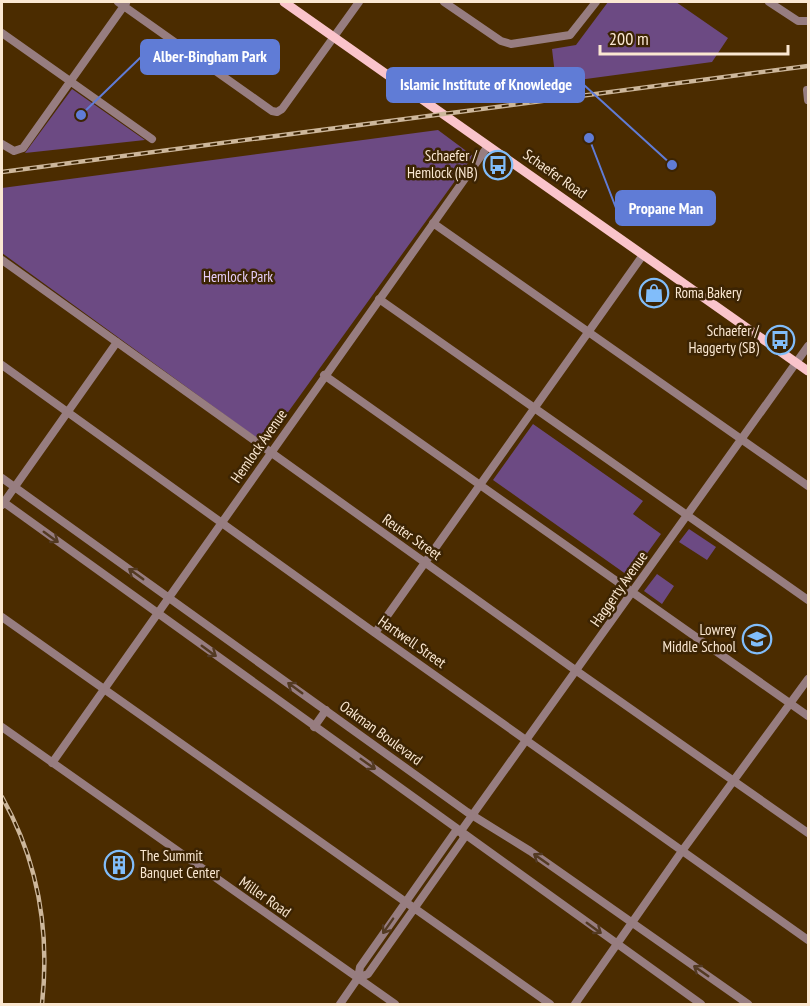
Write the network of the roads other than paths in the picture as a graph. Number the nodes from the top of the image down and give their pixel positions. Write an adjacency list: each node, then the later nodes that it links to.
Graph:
1 (284, 2): 9 (main road, Schaefer Road)
2 (359, 2): 9 (street)
3 (444, 2): 4 (street)
4 (596, 2)
5 (769, 2): 7 (street)
6 (123, 3): 9 (street); 10 (street)
7 (806, 22)
8 (2, 33): 10 (street)
9 (334, 36): 15 (main road, Schaefer Road)
10 (71, 81): 13 (street); 14 (street)
11 (807, 90): 12 (street)
12 (808, 100)
13 (152, 139)
14 (2, 144)
15 (488, 147): 16 (street, Hemlock Avenue); 17 (main road, Schaefer Road)
16 (433, 223): 19 (street, Hemlock Avenue); 20 (street)
17 (643, 255): 20 (street); 23 (main road, Schaefer Road)
18 (2, 260): 21 (street, Reuter Street)
19 (379, 299): 26 (street, Hemlock Avenue); 27 (street)
20 (588, 332): 27 (street); 29 (street)
21 (117, 342): 28 (street); 30 (street, Reuter Street)
22 (808, 346): 23 (street, Haggerty Avenue)
23 (797, 363): 25 (main road, Schaefer Road); 29 (street, Haggerty Avenue)
24 (2, 364): 28 (street, Hartwell Street)
25 (808, 371)
26 (324, 375): 30 (street, Hemlock Avenue); 32 (street)
27 (534, 409): 32 (street); 36 (street)
28 (68, 412): 34 (street); 37 (street, Hartwell Street)
29 (742, 439): 33 (street); 36 (street, Haggerty Avenue)
30 (271, 453): 37 (street, Hemlock Avenue); 38 (street, Reuter Street)
31 (2, 478): 34 (street, Oakman Boulevard)
32 (480, 485): 38 (street); 39 (street)
33 (808, 486)
34 (15, 487): 35 (street); 40 (street, Oakman Boulevard, one-way to 34)
35 (2, 503): 42 (street, one-way to 42)
36 (687, 516): 39 (street, Haggerty Avenue); 41 (street)
37 (221, 523): 40 (street, Hemlock Avenue); 44 (street, Hartwell Street)
38 (424, 562): 44 (street); 45 (street, Reuter Street)
39 (632, 593): 45 (street, Haggerty Avenue); 48 (street)
40 (168, 598): 42 (street, Hemlock Avenue); 49 (street, Oakman Boulevard, one-way to 40)
41 (808, 600)
42 (157, 613): 47 (street, Hemlock Avenue); 51 (street, one-way to 51)
43 (2, 617): 47 (street)
44 (375, 633): 53 (street, Hartwell Street)
45 (577, 671): 53 (street, Haggerty Avenue); 55 (street, Reuter Street)
46 (808, 679): 48 (street)
47 (104, 689): 54 (street, Hemlock Avenue); 62 (street)
48 (791, 704): 50 (street); 55 (street)
49 (326, 710): 51 (street); 56 (street, Oakman Boulevard)
50 (808, 716)
51 (314, 727): 57 (street, one-way to 57)
52 (2, 728): 54 (street, Miller Road)
53 (527, 741): 56 (street, Haggerty Avenue); 59 (street, Hartwell Street)
54 (52, 763): 69 (street, Miller Road)
55 (734, 780): 58 (street, Reuter Street); 59 (street)
56 (473, 815): 57 (street, Haggerty Avenue); 64 (street, Oakman Boulevard, one-way to 56)
57 (461, 831): 60 (street, Haggerty Avenue); 61 (street, Haggerty Avenue); 67 (street, one-way to 67)
58 (808, 832)
59 (682, 851): 64 (street); 65 (street, Hartwell Street)
60 (430, 868): 61 (street); 62 (street, Haggerty Avenue)
61 (439, 874): 63 (street, Haggerty Avenue)
62 (405, 902): 63 (street); 66 (street, Haggerty Avenue, one-way to 66)
63 (414, 909): 68 (street, Haggerty Avenue); 72 (street)
64 (632, 923): 67 (street); 75 (street, Oakman Boulevard, one-way to 64)
65 (808, 940)
66 (377, 942): 68 (street); 69 (street, Haggerty Avenue)
67 (616, 945): 73 (street); 74 (street)
68 (386, 949): 69 (street, Haggerty Avenue)
69 (358, 978): 70 (street, Haggerty Avenue); 71 (street, Miller Road)
70 (339, 1005)
71 (395, 1005)
72 (550, 1005)
73 (575, 1005)
74 (701, 1005)
75 (748, 1005)

